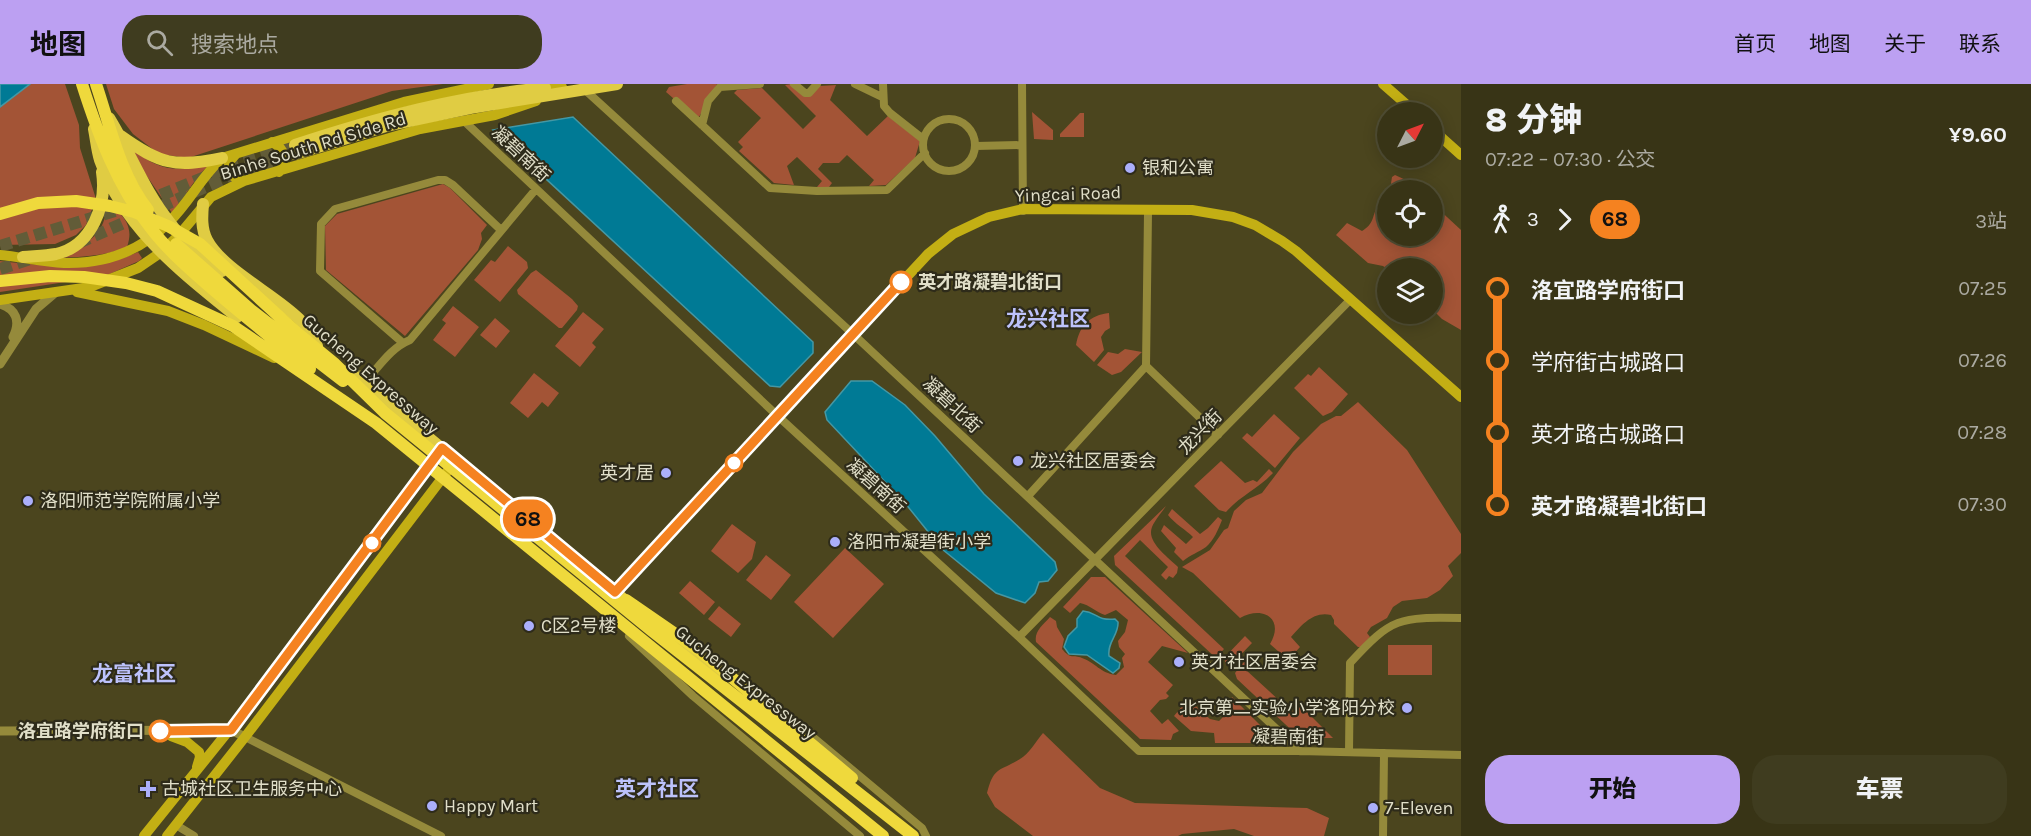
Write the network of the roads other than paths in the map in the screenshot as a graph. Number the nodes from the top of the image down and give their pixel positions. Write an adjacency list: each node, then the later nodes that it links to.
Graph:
1 (82, 84): 19 (highway)
2 (96, 84): 18 (highway)
3 (489, 84): 25 (main road, Binhe South Rd Side Rd)
4 (533, 84): 14 (main road)
5 (617, 84): 13 (main road)
6 (760, 84): 21 (street)
7 (794, 84): 8 (street)
8 (817, 84)
9 (855, 84): 15 (street)
10 (883, 84): 15 (street)
11 (1022, 84): 26 (street)
12 (1383, 84): 17 (main road)
13 (582, 86): 14 (main road); 54 (street, 凝碧北街)
14 (560, 90): 20 (main road, Binhe South Rd Side Rd); 28 (main road)
15 (882, 97): 23 (street)
16 (676, 101): 21 (street)
17 (1403, 102)
18 (106, 111): 22 (main road); 34 (highway)
19 (92, 115): 33 (main road); 34 (highway)
20 (463, 120): 35 (main road, Binhe South Rd Side Rd); 37 (street, 凝碧南街)
21 (702, 125): 29 (street)
22 (120, 135): 32 (main road); 42 (main road)
23 (924, 139): 27 (street); 29 (street)
24 (1443, 139): 31 (main road)
25 (272, 142): 30 (main road, Binhe South Rd Side Rd); 35 (main road)
26 (1022, 145): 27 (street); 39 (street)
27 (976, 146): 29 (street)
28 (295, 150)
29 (925, 153)
30 (236, 154): 32 (main road, Binhe South Rd Side Rd); 36 (main road)
31 (1461, 155)
32 (222, 158): 42 (main road, Binhe South Rd Side Rd)
33 (100, 159): 45 (main road); 48 (main road)
34 (118, 166): 64 (highway)
35 (279, 172): 36 (main road, Binhe South Rd Side Rd)
36 (244, 181): 38 (main road, Binhe South Rd Side Rd)
37 (536, 189): 43 (street); 65 (street, 凝碧南街)
38 (203, 204): 44 (main road, Binhe South Rd Side Rd); 57 (main road)
39 (1023, 212): 40 (main road, Yingcai Road); 52 (main road, Yingcai Road); 54 (main road, Yingcai Road)
40 (1148, 213): 52 (main road, Yingcai Road); 59 (street)
41 (0, 214): 64 (highway, Gucheng Expressway)
42 (169, 222): 44 (main road); 45 (main road, Binhe South Rd Side Rd)
43 (501, 230): 56 (street); 56 (street)
44 (180, 234): 46 (main road, Binhe South Rd Side Rd); 57 (main road)
45 (148, 240): 46 (main road); 48 (main road, Binhe South Rd Side Rd)
46 (160, 253): 50 (main road, Binhe South Rd Side Rd); 60 (main road)
47 (0, 255): 48 (main road, Binhe South Rd Side Rd)
48 (23, 257)
49 (0, 281): 64 (highway, Gucheng Expressway)
50 (68, 291): 51 (main road, Binhe South Rd Side Rd); 60 (main road)
51 (56, 292): 53 (main road, Binhe South Rd Side Rd); 55 (street)
52 (1350, 300): 62 (main road, Yingcai Road); 63 (main road, Yingcai Road); 66 (street, 龙兴街)
53 (0, 302): 55 (street)
54 (855, 336): 65 (main road, Yingcai Road); 71 (street, 凝碧北街)
55 (12, 342): 58 (street)
56 (403, 343): 61 (street)
57 (317, 346): 61 (main road)
58 (0, 362)
59 (1146, 366): 66 (street); 71 (street)
60 (303, 372): 69 (main road)
61 (352, 374): 67 (main road)
62 (1461, 397)
63 (1461, 402)
64 (380, 418): 94 (highway, Gucheng Expressway); 95 (highway, Gucheng Expressway)
65 (780, 418): 73 (main road, Yingcai Road); 76 (street, 凝碧南街)
66 (1218, 435): 72 (street, 龙兴街)
67 (442, 448): 68 (main road); 69 (main road)
68 (456, 460): 70 (main road); 73 (main road)
69 (427, 471): 70 (main road); 78 (main road)
70 (440, 481): 74 (main road); 81 (main road)
71 (1028, 496): 72 (street, 凝碧北街)
72 (1097, 560): 76 (street, 龙兴街); 82 (street, 凝碧北街)
73 (617, 594): 74 (main road, Yingcai Road); 95 (main road); 95 (highway); 96 (street)
74 (609, 617): 92 (street); 93 (main road); 93 (highway)
75 (1461, 618): 83 (street)
76 (1019, 637): 82 (street, 凝碧南街)
77 (0, 731): 78 (street)
78 (228, 733): 80 (street); 81 (street); 86 (main road)
79 (0, 736): 80 (street)
80 (171, 736): 86 (main road)
81 (245, 737): 87 (main road); 91 (street)
82 (1300, 751): 83 (street, 凝碧南街)
83 (1349, 752): 84 (street, 凝碧南街)
84 (1384, 753): 85 (street, 凝碧南街); 97 (street)
85 (1461, 755)
86 (192, 775): 88 (main road)
87 (176, 825): 89 (main road); 90 (street)
88 (144, 836)
89 (168, 836)
90 (194, 836)
91 (441, 836)
92 (860, 836)
93 (876, 836)
94 (883, 836)
95 (915, 836)
96 (926, 836)
97 (1383, 836)

